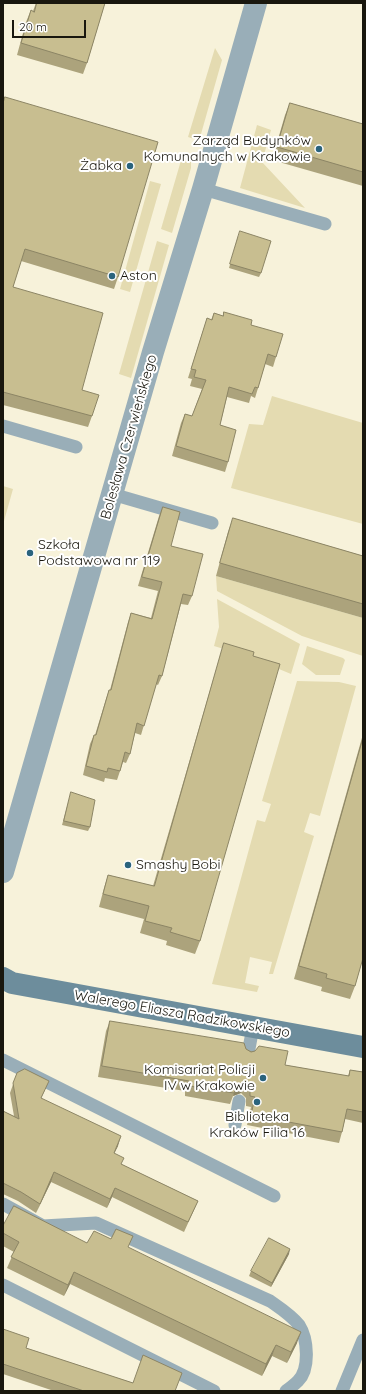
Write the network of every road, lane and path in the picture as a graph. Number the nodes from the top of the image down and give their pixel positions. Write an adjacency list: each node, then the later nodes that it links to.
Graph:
1 (256, 3): 2 (street, Bolesława Czerwieńskiego)
2 (203, 189): 3 (lane); 6 (street, Bolesława Czerwieńskiego)
3 (325, 224)
4 (3, 426): 5 (lane)
5 (76, 447)
6 (112, 494): 7 (lane); 8 (street, Bolesława Czerwieńskiego)
7 (212, 523)
8 (3, 872)
9 (3, 978): 10 (street, Walerego Eliasza Radzikowskiego)
10 (253, 1027): 11 (street, Walerego Eliasza Radzikowskiego); 12 (lane)
11 (363, 1047)
12 (248, 1054)
13 (3, 1060): 16 (lane)
14 (239, 1101): 15 (lane)
15 (235, 1125)
16 (274, 1196)
17 (3, 1204): 21 (lane)
18 (3, 1285): 20 (lane)
19 (363, 1340): 22 (lane)
20 (214, 1391)
21 (286, 1391)
22 (342, 1391)

